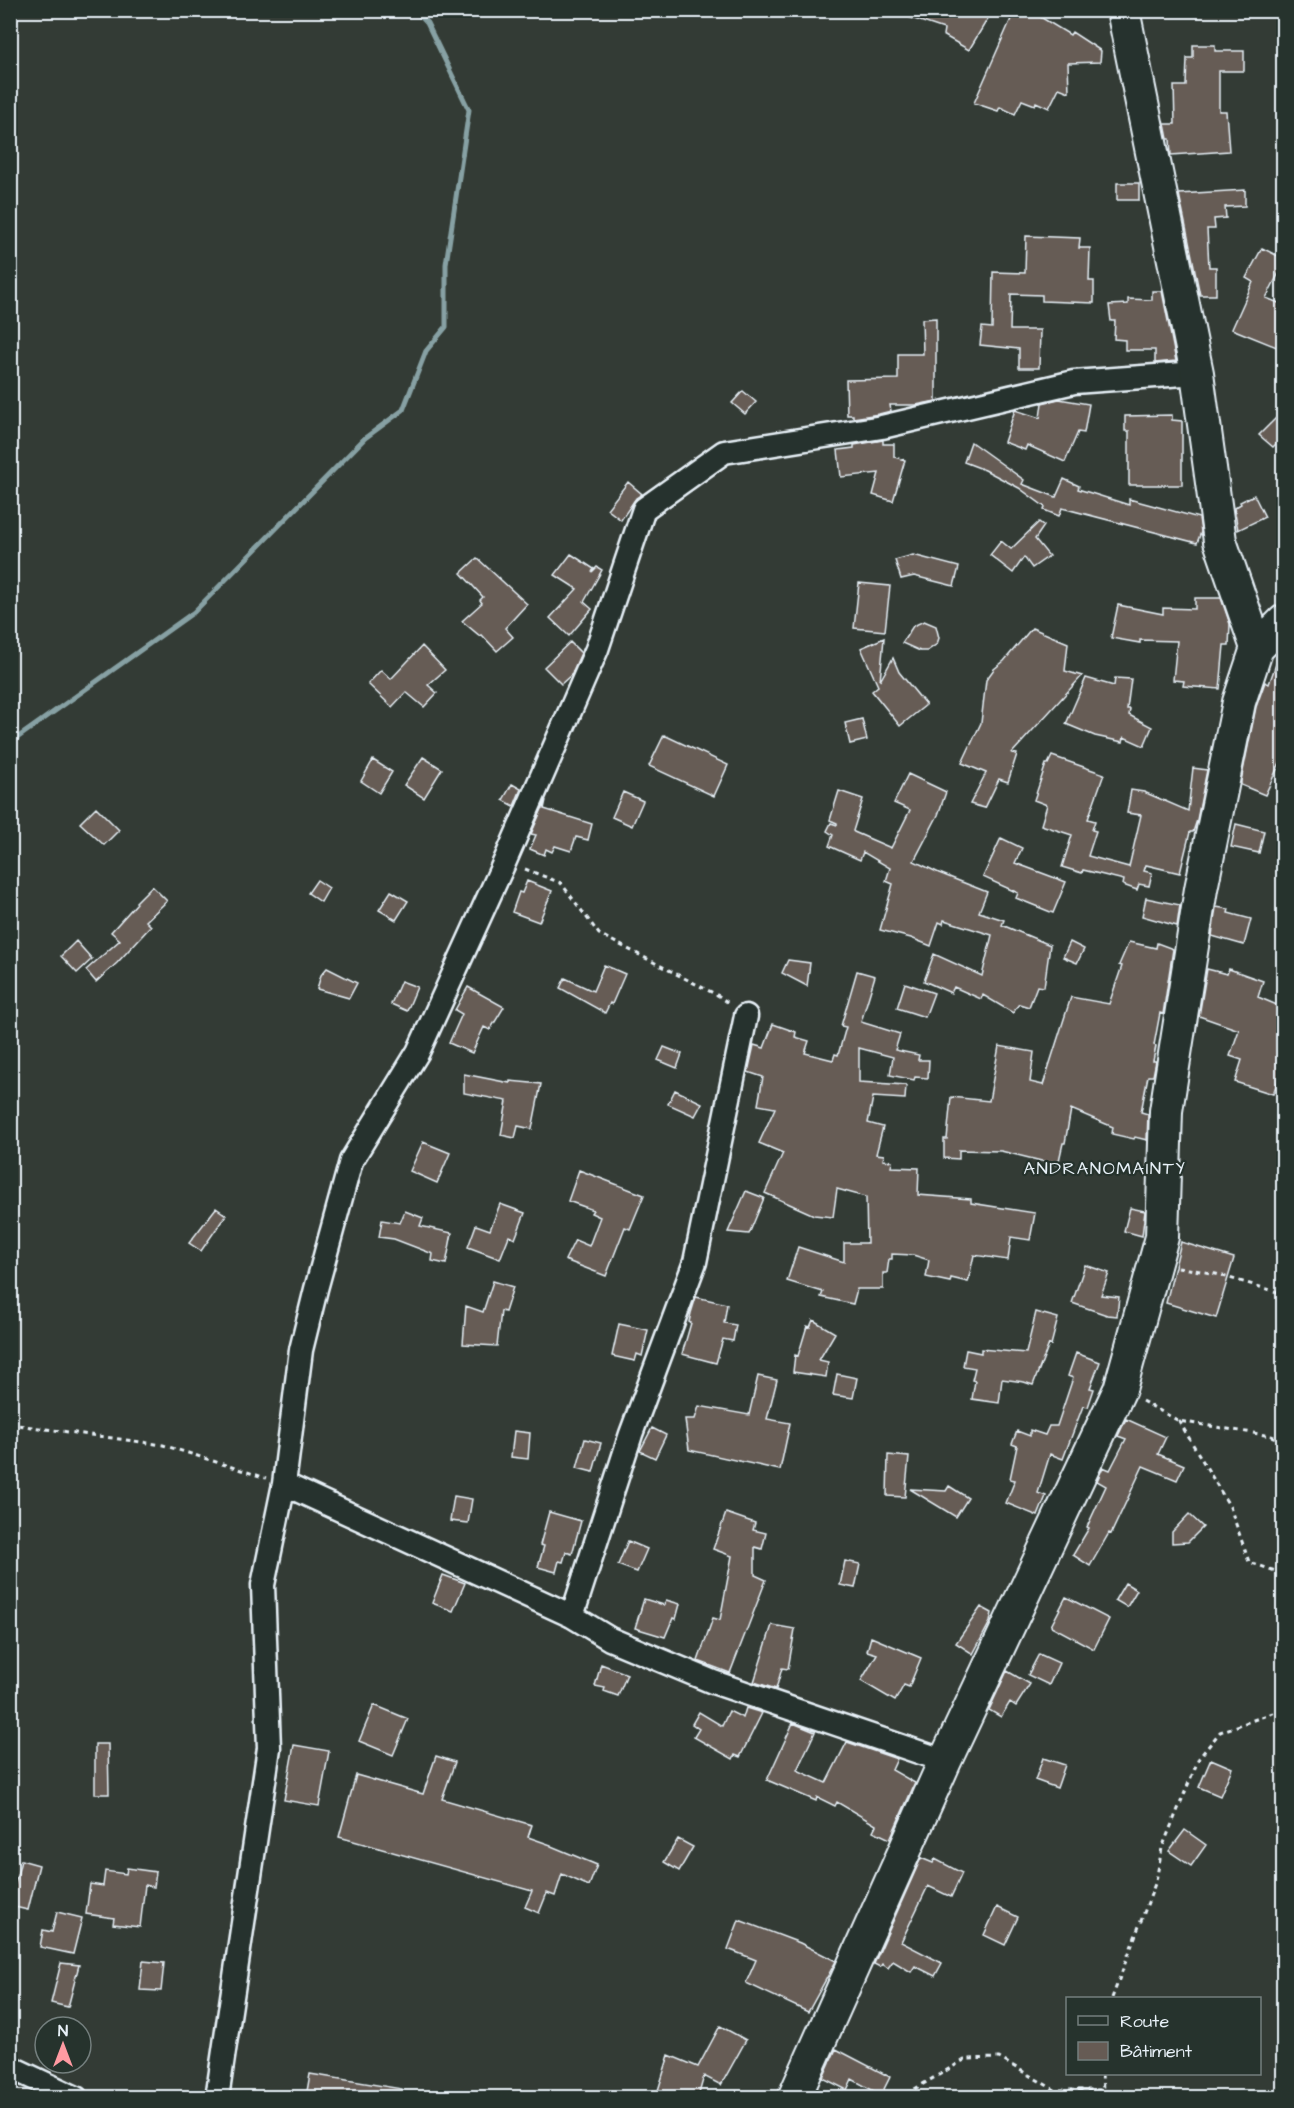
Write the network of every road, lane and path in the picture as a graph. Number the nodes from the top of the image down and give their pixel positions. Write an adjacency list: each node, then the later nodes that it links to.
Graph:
1 (1123, 10): 2 (main road)
2 (1197, 373): 4 (main road); 5 (street)
3 (1284, 621): 4 (main road)
4 (1257, 648): 7 (main road)
5 (505, 861): 6 (path); 13 (street)
6 (746, 1016): 15 (street)
7 (1156, 1262): 8 (path); 9 (main road)
8 (1284, 1294)
9 (1120, 1389): 10 (path); 17 (main road)
10 (1179, 1421): 12 (path); 14 (path)
11 (10, 1424): 13 (path)
12 (1284, 1441)
13 (284, 1484): 15 (street); 23 (street)
14 (1284, 1574)
15 (572, 1616): 17 (street)
16 (1284, 1708): 18 (path)
17 (945, 1761): 24 (main road)
18 (1112, 1997)
19 (10, 2067): 22 (street)
20 (1102, 2075): 21 (path)
21 (1102, 2090): 25 (path); 26 (path)
22 (76, 2097)
23 (217, 2097)
24 (794, 2097)
25 (899, 2097)
26 (1107, 2097)

